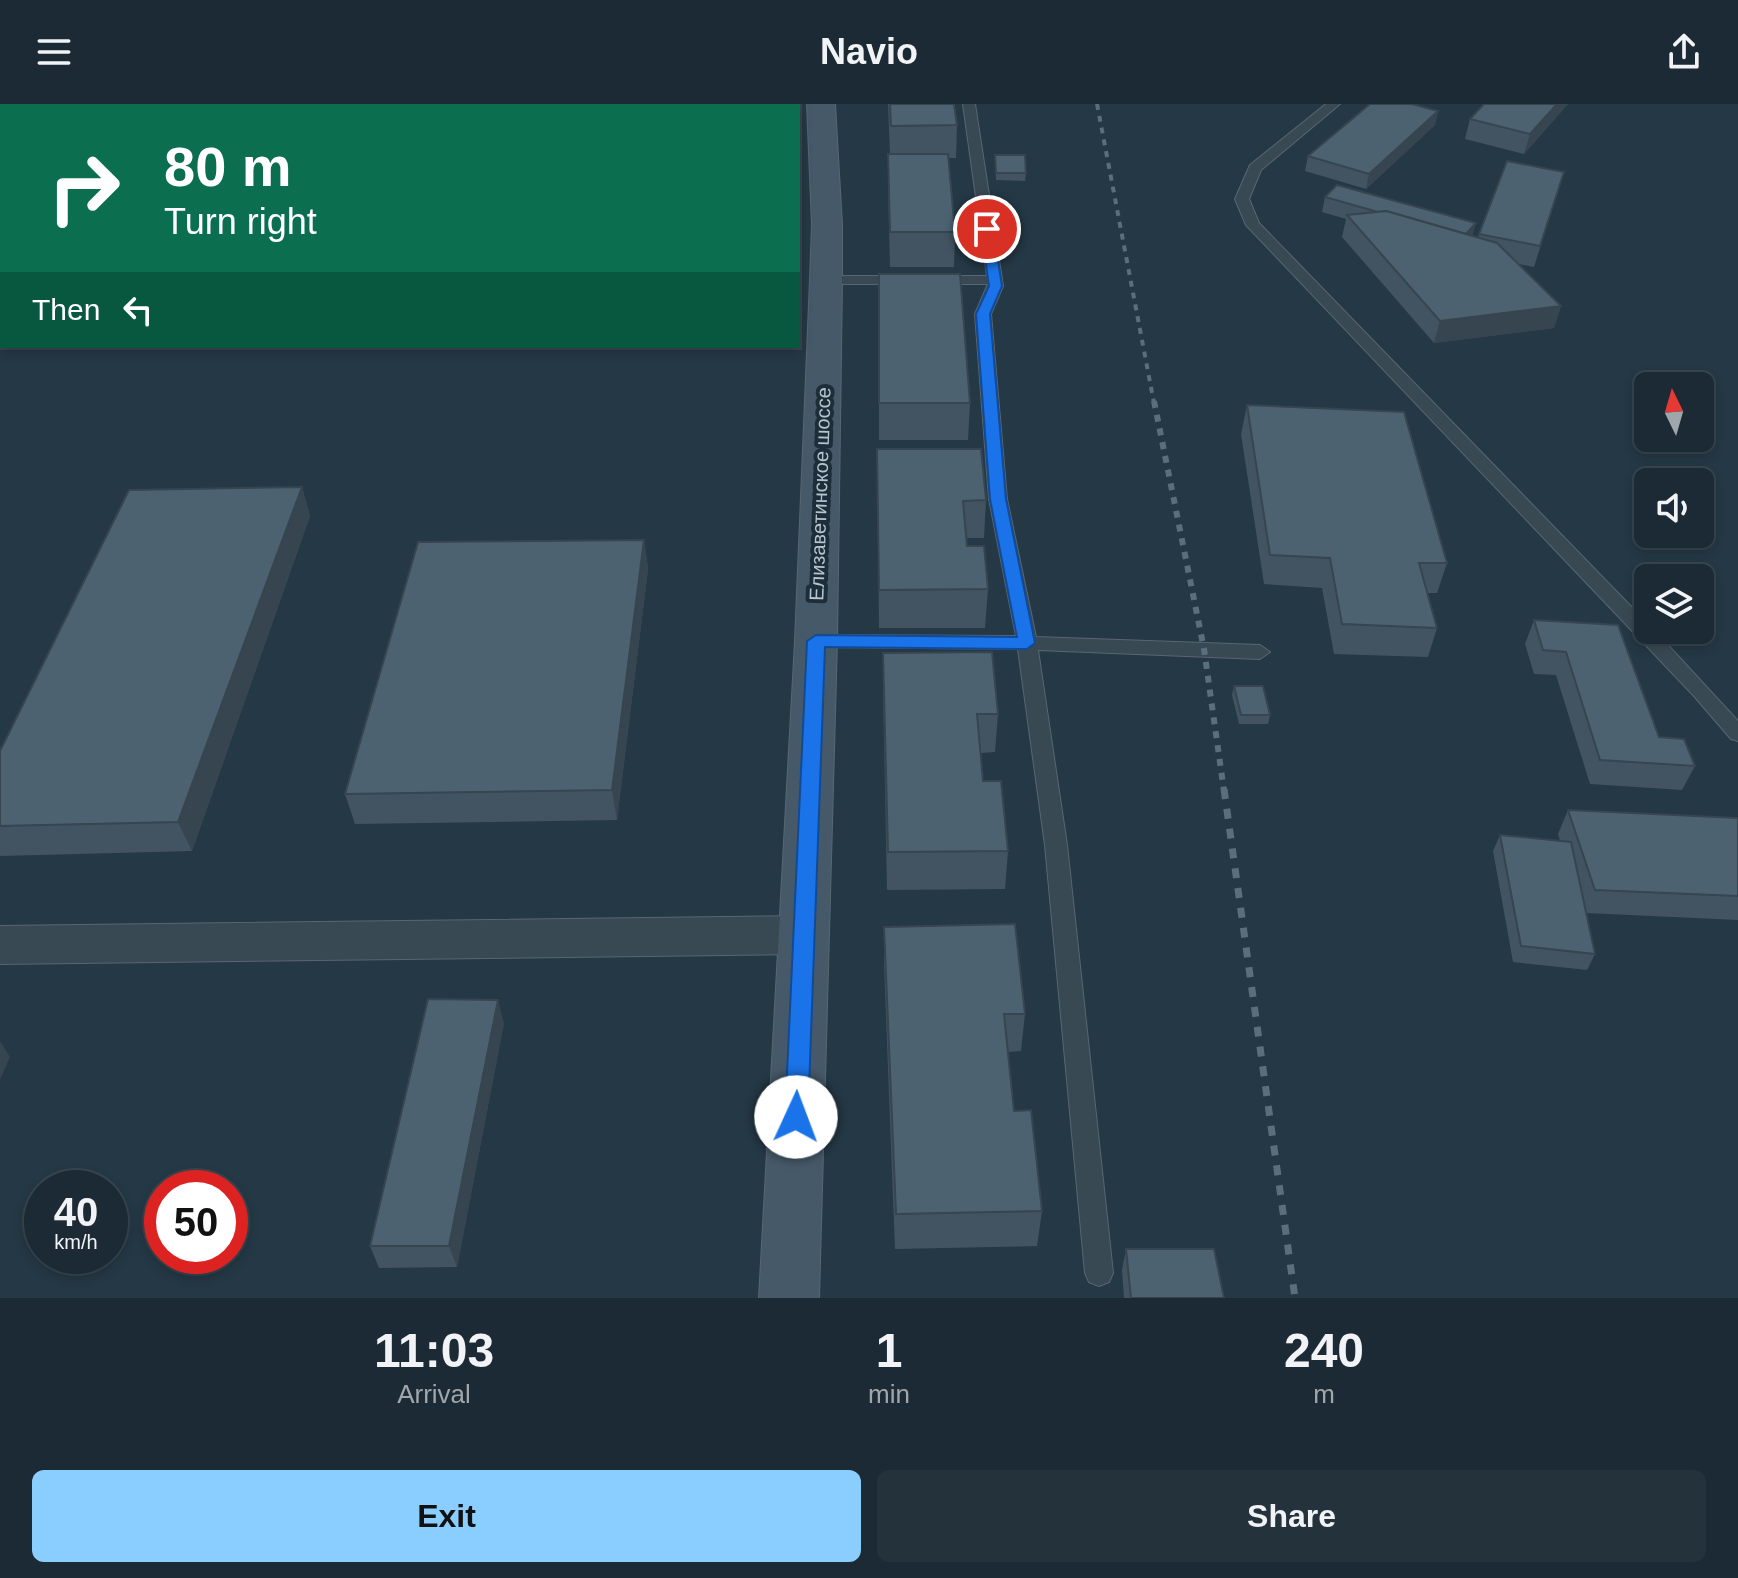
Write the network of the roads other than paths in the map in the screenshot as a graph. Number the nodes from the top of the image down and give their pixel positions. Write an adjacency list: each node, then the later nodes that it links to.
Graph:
1 (969, 104): 5 (lane)
2 (1334, 104): 9 (lane)
3 (814, 116): 4 (main road, Елизаветинское шоссе)
4 (826, 280): 5 (lane); 6 (main road, Елизаветинское шоссе)
5 (995, 280): 7 (lane)
6 (816, 641): 7 (lane); 10 (main road, Елизаветинское шоссе)
7 (1027, 643): 8 (lane); 12 (lane)
8 (1260, 652)
9 (1738, 734)
10 (804, 935): 11 (street); 13 (main road, Елизаветинское шоссе)
11 (0, 945)
12 (1099, 1273)
13 (789, 1298)

